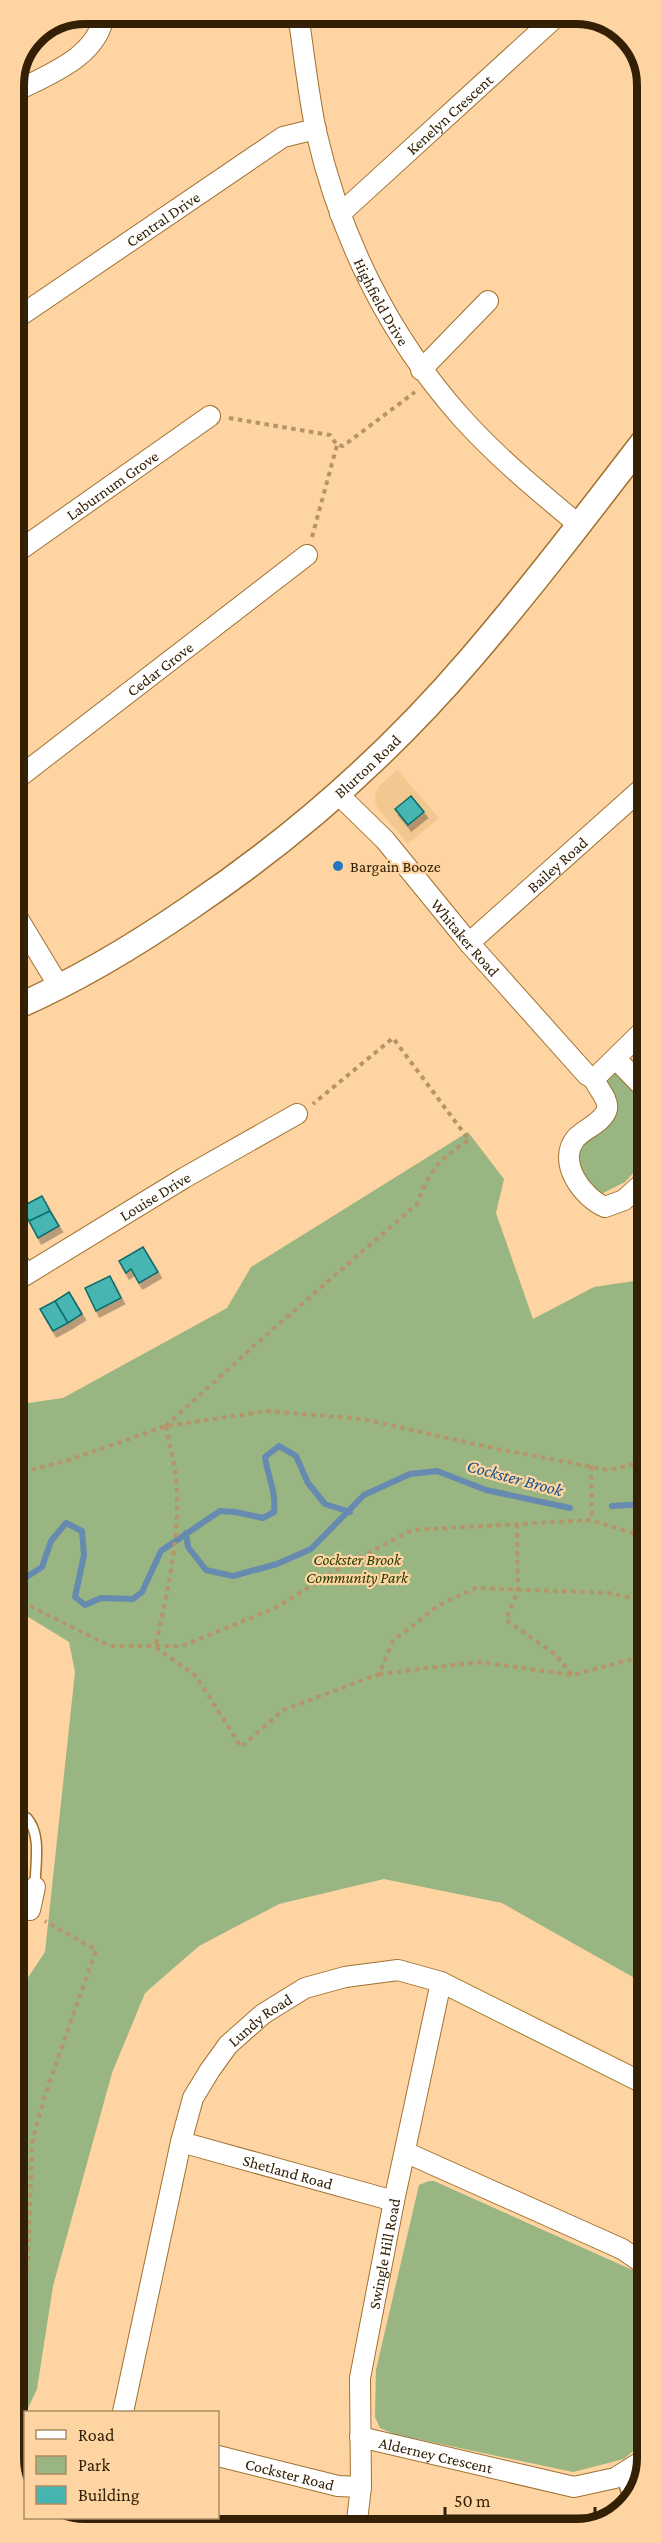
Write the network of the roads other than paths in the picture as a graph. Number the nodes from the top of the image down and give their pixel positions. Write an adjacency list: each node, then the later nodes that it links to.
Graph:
1 (100, 24): 4 (street)
2 (300, 24): 5 (street, Highfield Drive)
3 (548, 24): 6 (street, Kenelyn Crescent)
4 (24, 87)
5 (316, 129): 6 (street, Highfield Drive); 8 (street, Central Drive)
6 (340, 214): 9 (street, Highfield Drive)
7 (488, 302): 9 (street)
8 (24, 313)
9 (426, 375): 12 (street, Highfield Drive)
10 (210, 416): 13 (street, Laburnum Grove)
11 (637, 450): 12 (street, Blurton Road)
12 (579, 525): 17 (street, Blurton Road)
13 (24, 547)
14 (307, 555): 15 (street, Cedar Grove)
15 (24, 773)
16 (637, 793): 19 (street, Bailey Road)
17 (338, 794): 19 (street, Whitaker Road); 20 (street, Blurton Road)
18 (24, 929): 20 (street)
19 (469, 943): 24 (street, Whitaker Road)
20 (60, 988): 21 (street, Blurton Road)
21 (24, 1004)
22 (637, 1037): 23 (street)
23 (616, 1059): 24 (street); 25 (street)
24 (594, 1079): 27 (street)
25 (637, 1081)
26 (297, 1114): 28 (street, Louise Drive)
27 (637, 1188)
28 (24, 1276)
29 (27, 1818): 30 (lane)
30 (34, 1887): 31 (street)
31 (24, 1910)
32 (441, 1982): 33 (street, Lundy Road); 34 (street, Lundy Road); 35 (street, Swingle Hill Road)
33 (637, 2080)
34 (181, 2142): 36 (street, Shetland Road); 38 (street, Lundy Road)
35 (405, 2152): 36 (street, Swingle Hill Road); 37 (street)
36 (394, 2201): 39 (street, Swingle Hill Road)
37 (637, 2259)
38 (123, 2411)
39 (360, 2437): 42 (street, Alderney Crescent); 43 (street, Swingle Hill Road)
40 (219, 2456): 43 (street, Cockster Road)
41 (636, 2465): 42 (street, Alderney Crescent)
42 (621, 2475): 44 (lane)
43 (362, 2487): 45 (street, Swingle Hill Road)
44 (626, 2492)
45 (357, 2519)

